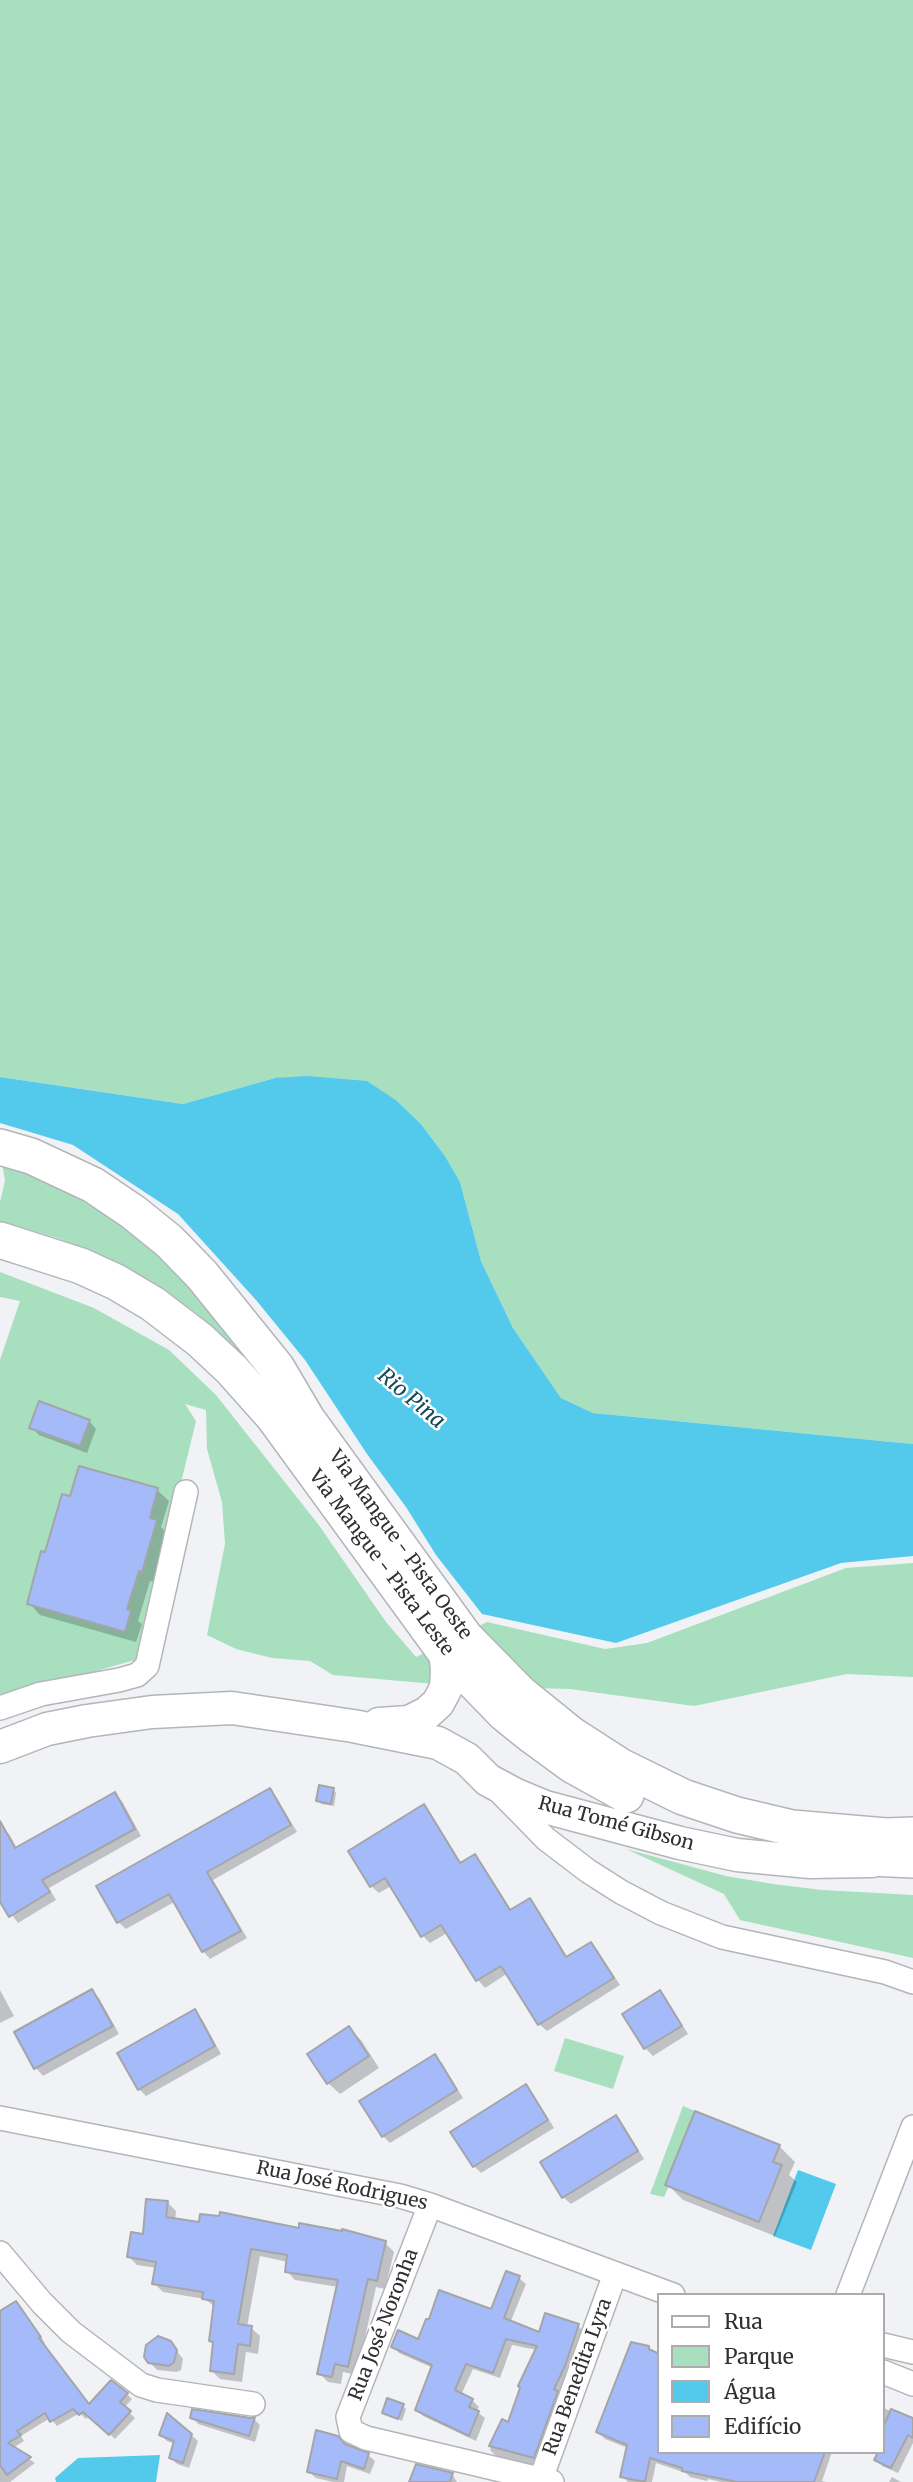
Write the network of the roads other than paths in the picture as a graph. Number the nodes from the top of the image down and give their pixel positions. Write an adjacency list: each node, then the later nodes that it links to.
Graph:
1 (0, 1147): 4 (main road, Via Mangue - Pista Oeste)
2 (0, 1240): 4 (main road, Via Mangue - Pista Leste)
3 (186, 1492): 5 (street)
4 (439, 1631): 6 (street, Rua Tomé Gibson); 9 (main road, Via Mangue - Pista Leste)
5 (0, 1708)
6 (353, 1726): 7 (street, Rua Tomé Gibson); 8 (street, Rua Tomé Gibson)
7 (0, 1747)
8 (488, 1780): 9 (street, Rua Tomé Gibson); 10 (street)
9 (908, 1852)
10 (913, 1982)
11 (0, 2118): 13 (street, Rua José Rodrigues)
12 (913, 2127): 17 (street)
13 (430, 2205): 15 (street, Rua José Rodrigues); 23 (street, Rua José Noronha)
14 (0, 2253): 22 (street)
15 (615, 2274): 16 (street, Rua José Rodrigues); 23 (street, Rua Benedita Lyra)
16 (667, 2293)
17 (849, 2293)
18 (885, 2345): 19 (street)
19 (913, 2352)
20 (885, 2373): 21 (street)
21 (913, 2384)
22 (253, 2404)
23 (546, 2481)

